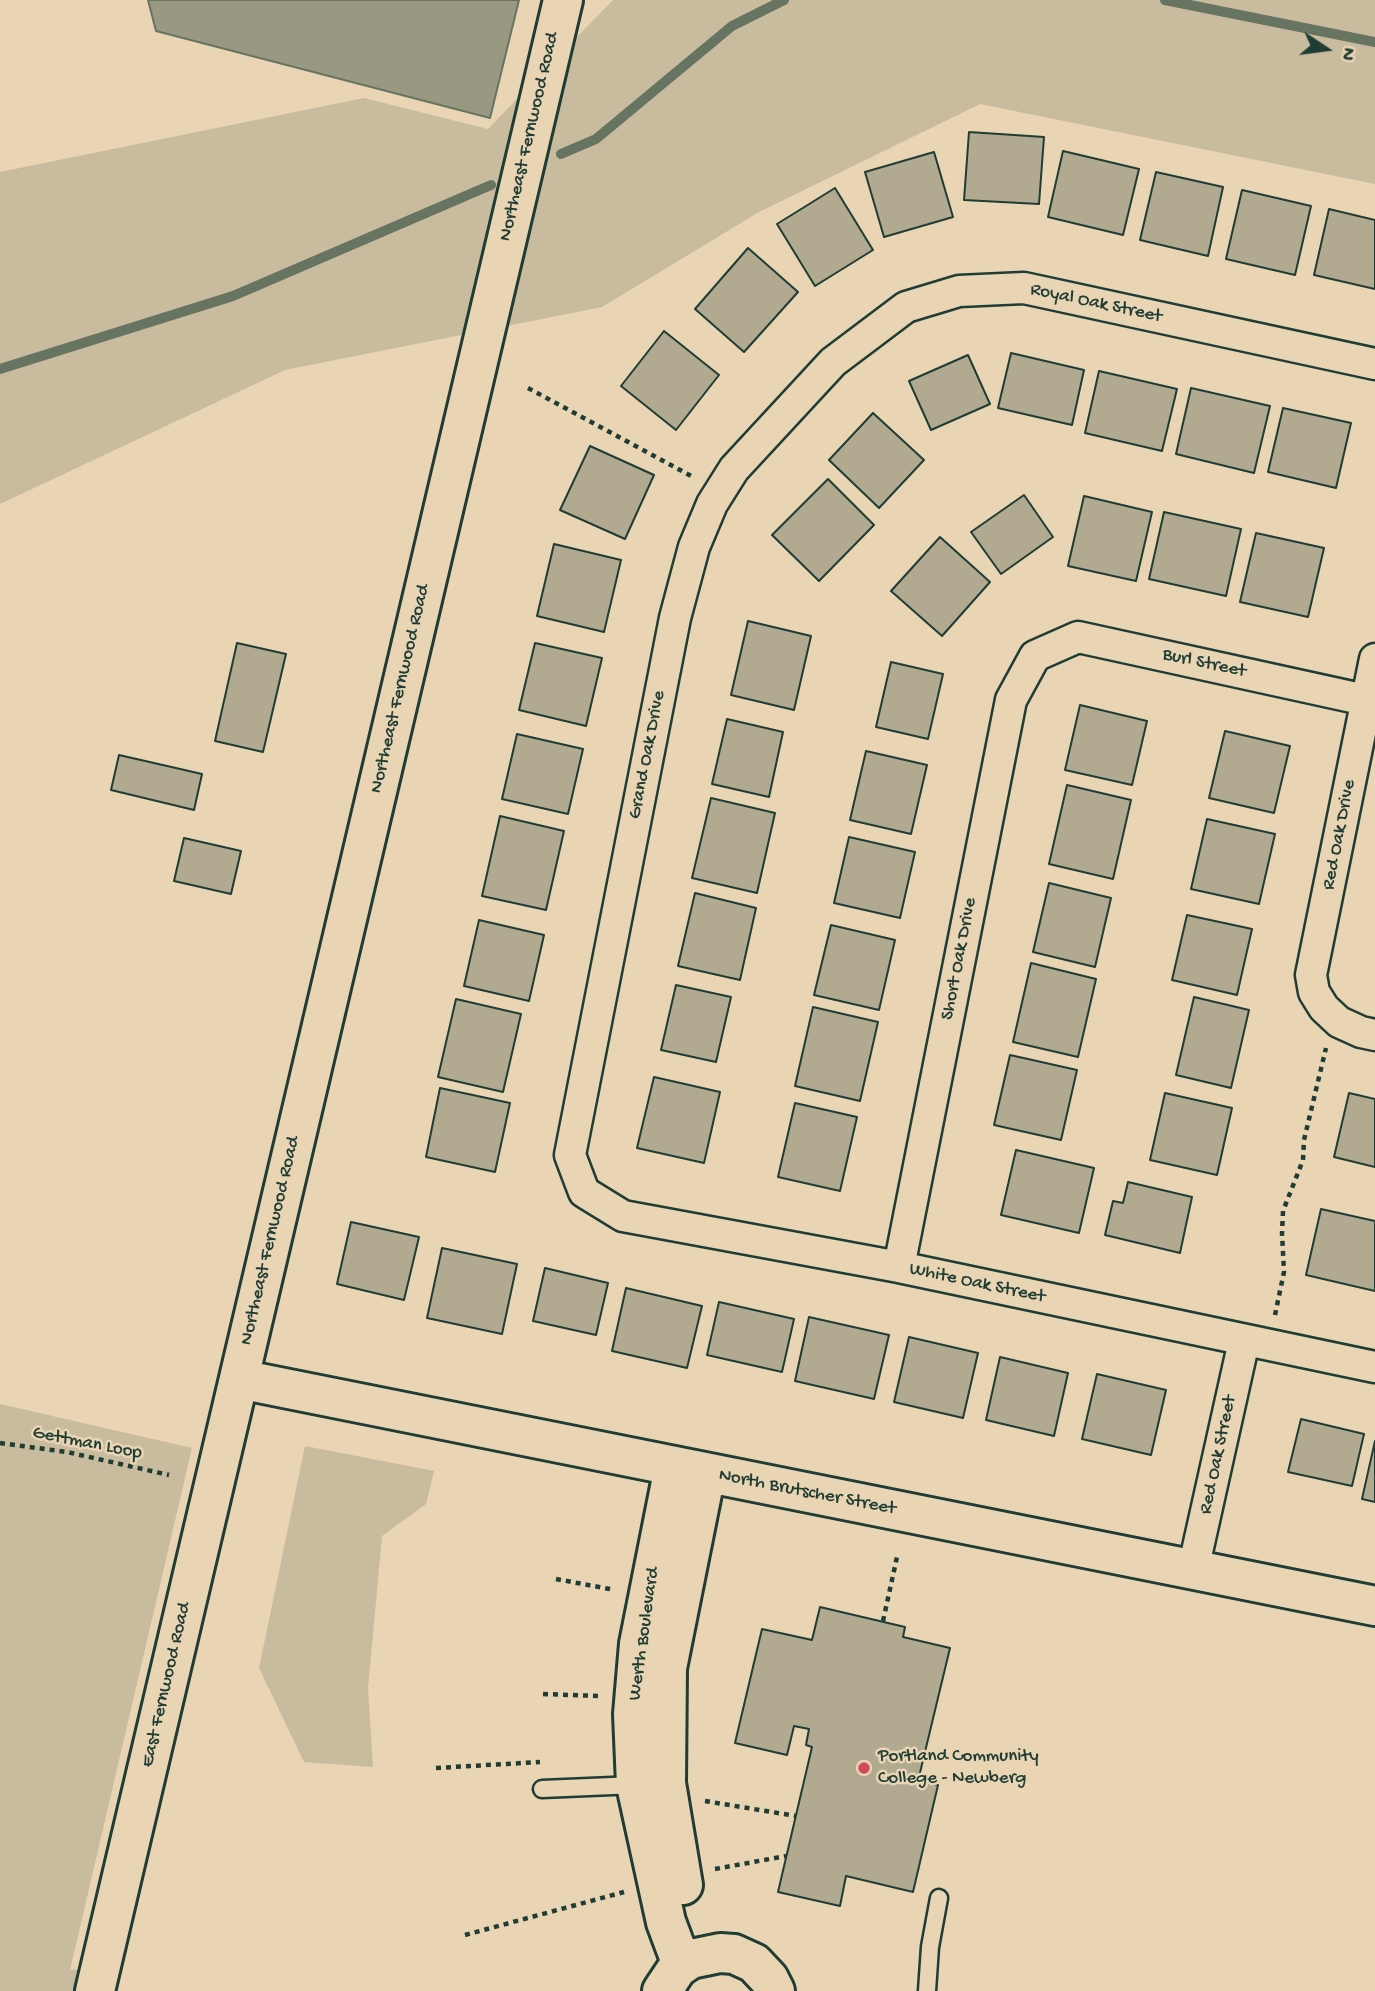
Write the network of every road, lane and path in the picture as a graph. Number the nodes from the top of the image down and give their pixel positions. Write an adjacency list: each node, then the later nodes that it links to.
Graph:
1 (563, 0): 15 (street, Northeast Fernwood Road)
2 (833, 362): 3 (street, Royal Oak Street); 5 (street, Grand Oak Drive)
3 (1375, 364)
4 (528, 388): 5 (path)
5 (720, 492): 11 (street, Grand Oak Drive)
6 (1035, 656): 8 (street, Burl Street); 12 (street, Short Oak Drive)
7 (1375, 659): 8 (street, Red Oak Drive)
8 (1371, 701): 9 (street, Red Oak Drive)
9 (1332, 1015): 10 (street); 13 (path)
10 (1375, 1035)
11 (584, 1192): 12 (street, White Oak Street)
12 (899, 1267): 13 (street, White Oak Street)
13 (1256, 1343): 14 (street, White Oak Street); 20 (street, Red Oak Street)
14 (1375, 1367)
15 (239, 1379): 17 (street, North Brutscher Street); 39 (street, East Fernwood Road)
16 (0, 1443): 18 (path, Gettman Loop)
17 (690, 1470): 20 (street, North Brutscher Street); 29 (street, Werth Boulevard); 38 (street, Werth Boulevard)
18 (169, 1475)
19 (897, 1557): 24 (path)
20 (1193, 1570): 23 (street, North Brutscher Street)
21 (556, 1579): 22 (path)
22 (626, 1591)
23 (1375, 1606)
24 (883, 1622)
25 (543, 1694): 26 (path)
26 (602, 1696)
27 (541, 1762): 28 (path)
28 (436, 1768)
29 (636, 1785): 30 (lane); 38 (street, Werth Boulevard)
30 (542, 1789)
31 (705, 1800): 32 (path)
32 (796, 1816)
33 (786, 1856): 34 (path)
34 (709, 1870)
35 (633, 1890): 37 (path)
36 (939, 1898): 41 (lane)
37 (465, 1935)
38 (683, 1970): 40 (street)
39 (95, 1991)
40 (775, 1991)
41 (927, 1991)

